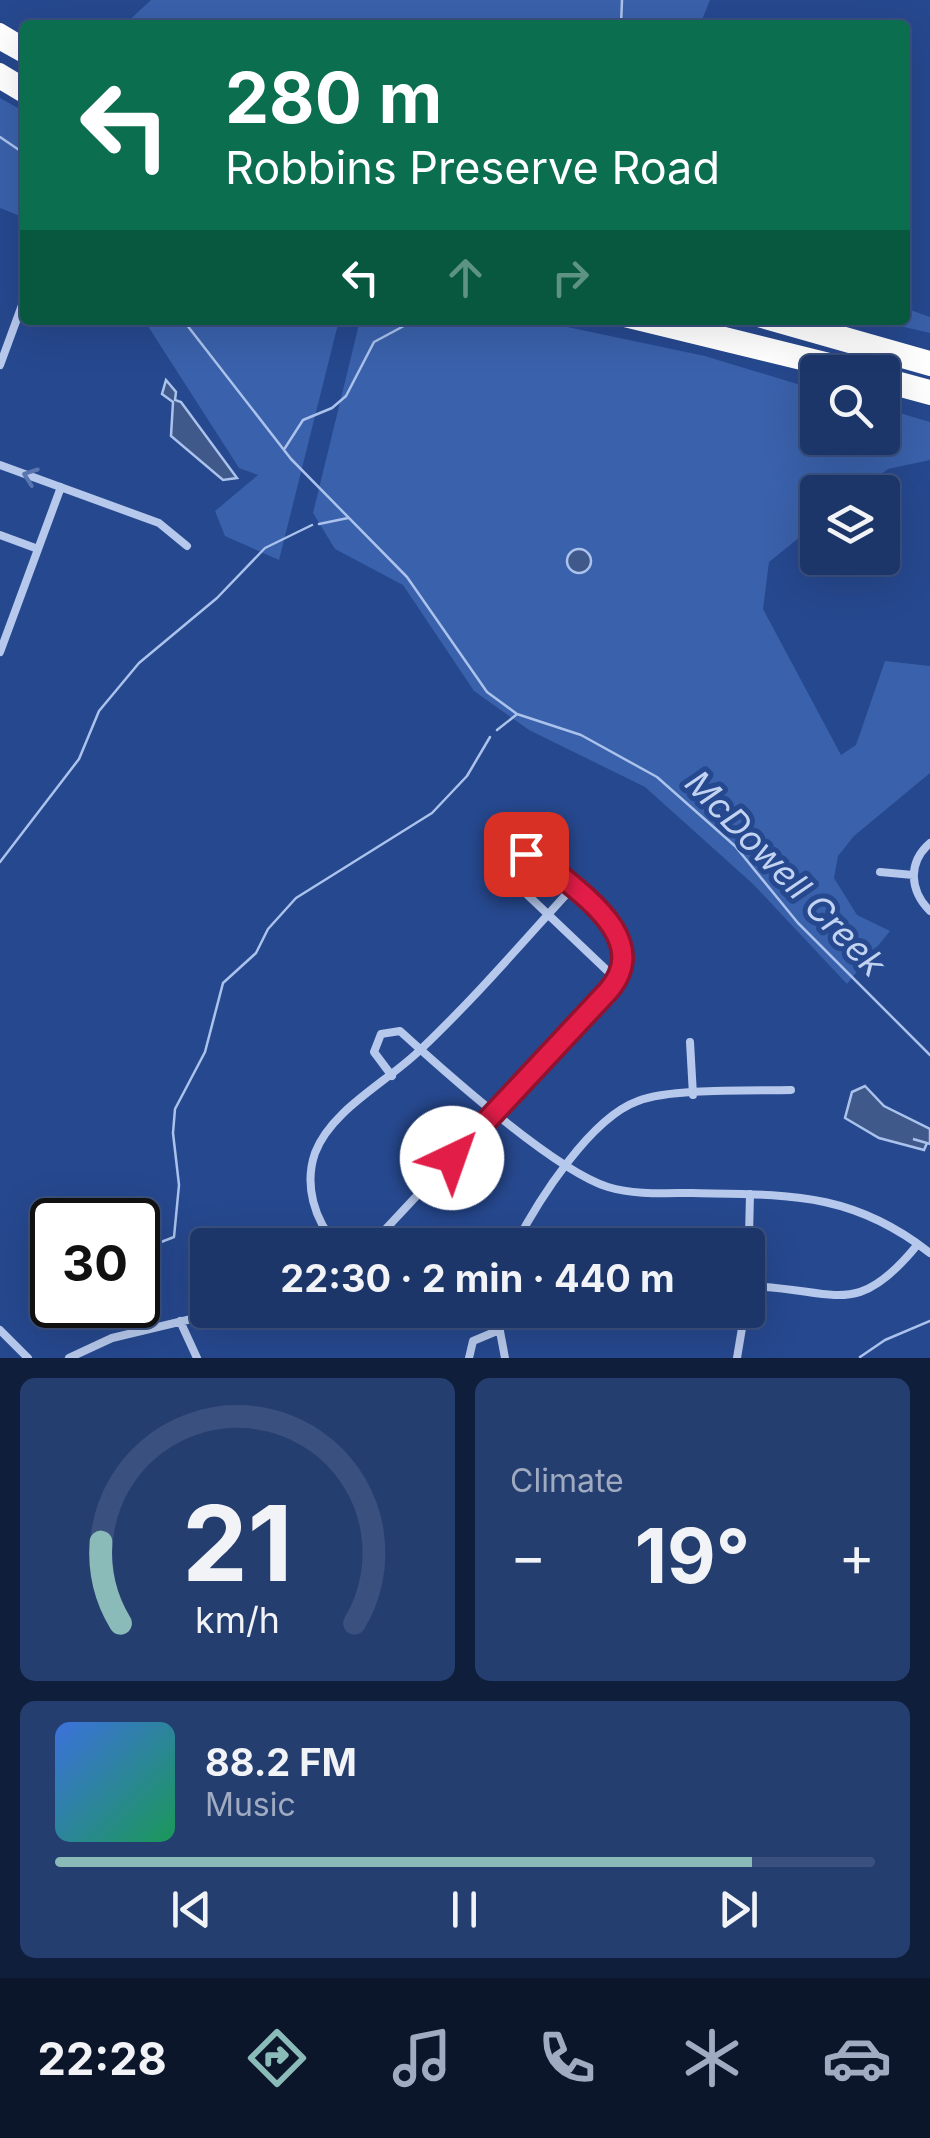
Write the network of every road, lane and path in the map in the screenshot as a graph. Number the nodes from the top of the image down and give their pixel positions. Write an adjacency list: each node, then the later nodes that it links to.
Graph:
1 (20, 311): 9 (street)
2 (645, 325): 8 (highway)
3 (688, 325): 6 (highway)
4 (776, 325): 10 (highway)
5 (814, 325): 7 (highway)
6 (808, 355)
7 (930, 358)
8 (800, 363)
9 (0, 365)
10 (930, 369)
11 (900, 379): 12 (highway)
12 (930, 387)
13 (900, 389): 14 (highway)
14 (930, 398)
15 (0, 464): 16 (street, one-way to 15)
16 (61, 487): 18 (street); 19 (street)
17 (0, 535): 19 (street)
18 (188, 546)
19 (38, 549): 20 (street)
20 (0, 652)
21 (930, 843): 23 (street)
22 (880, 872): 23 (street)
23 (913, 875): 25 (street)
24 (572, 888): 26 (street); 26 (street); 27 (street)
25 (930, 911)
26 (548, 914): 27 (street); 29 (street)
27 (618, 980): 33 (street)
28 (690, 1042): 32 (street)
29 (421, 1050): 30 (street); 30 (street); 33 (street)
30 (392, 1076): 36 (street)
31 (791, 1090): 32 (street)
32 (693, 1095): 34 (street)
33 (496, 1110): 34 (street); 37 (street)
34 (567, 1166): 35 (street); 38 (street)
35 (750, 1194): 39 (street); 40 (street)
36 (325, 1228)
37 (384, 1228)
38 (526, 1228)
39 (749, 1228)
40 (918, 1244): 41 (street); 42 (street)
41 (930, 1253)
42 (765, 1284)
43 (190, 1319): 44 (street)
44 (180, 1321): 50 (street); 51 (street)
45 (497, 1328): 48 (street)
46 (742, 1328): 54 (street)
47 (0, 1330): 49 (street)
48 (497, 1331): 52 (street); 53 (street)
49 (28, 1358)
50 (68, 1358)
51 (197, 1358)
52 (468, 1358)
53 (505, 1358)
54 (737, 1358)

